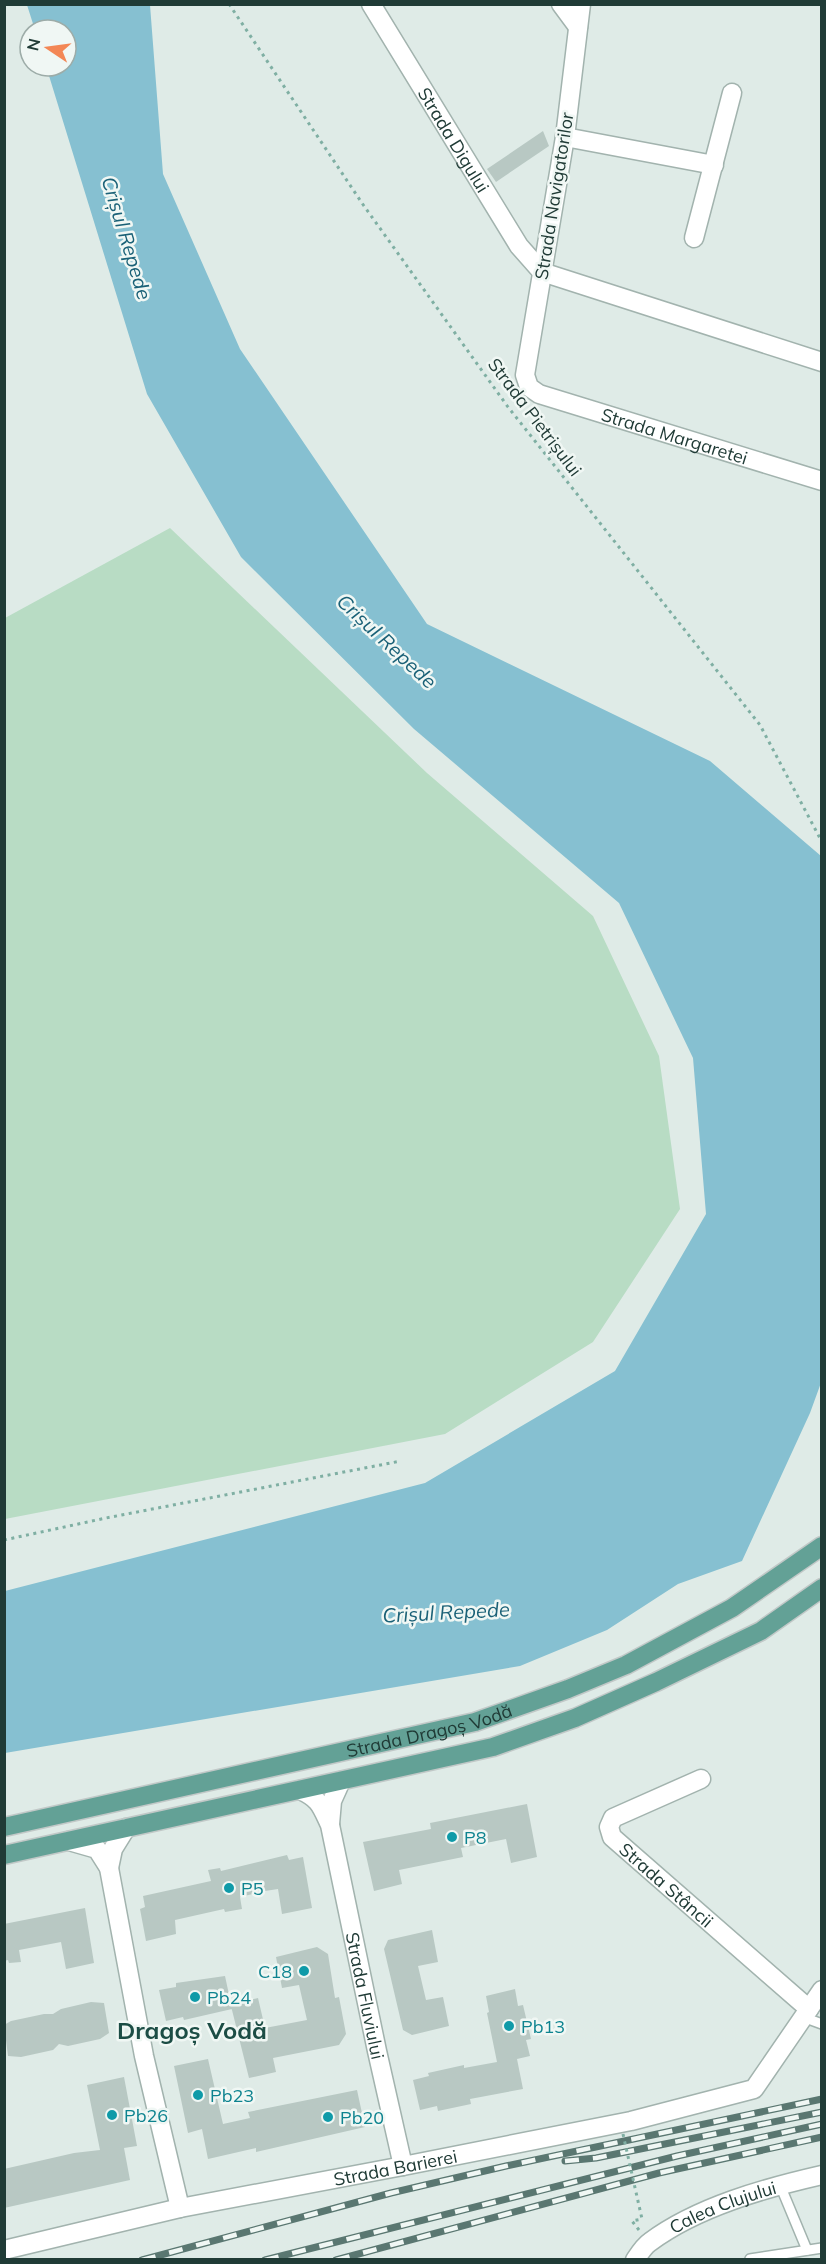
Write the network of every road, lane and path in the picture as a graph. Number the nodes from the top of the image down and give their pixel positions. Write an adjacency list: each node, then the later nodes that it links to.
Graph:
1 (228, 4): 14 (path, Strada Pietrișului)
2 (371, 4): 10 (street, Strada Digului)
3 (561, 4): 5 (street)
4 (581, 4): 5 (street, Strada Navigatorilor)
5 (578, 27): 7 (street, Strada Navigatorilor)
6 (732, 93): 8 (street)
7 (565, 136): 8 (street); 10 (street, Strada Navigatorilor)
8 (714, 165): 9 (street)
9 (694, 238)
10 (542, 273): 11 (street); 12 (street, Strada Navigatorilor)
11 (822, 362)
12 (529, 387): 13 (street, Strada Margaretei)
13 (822, 481)
14 (822, 842)
15 (401, 1461): 16 (path)
16 (4, 1540)
17 (822, 1546): 23 (main road, Strada Dragoș Vodă)
18 (822, 1588): 20 (main road, Strada Dragoș Vodă)
19 (701, 1779): 29 (street, Strada Stâncii)
20 (340, 1781): 21 (main road, Strada Dragoș Vodă); 22 (street)
21 (300, 1790): 22 (street); 24 (main road, Strada Dragoș Vodă)
22 (330, 1825): 32 (street, Strada Fluviului)
23 (4, 1827)
24 (126, 1828): 25 (main road, Strada Dragoș Vodă); 27 (street)
25 (69, 1841): 26 (main road, Strada Dragoș Vodă); 27 (street)
26 (4, 1855)
27 (109, 1868): 35 (street)
28 (822, 1990): 29 (street)
29 (806, 2013): 30 (lane); 32 (street, Strada Barierei)
30 (822, 2024)
31 (623, 2134): 36 (path, bridge)
32 (403, 2166): 35 (street, Strada Barierei)
33 (822, 2175): 34 (street, Calea Clujului)
34 (780, 2184): 39 (lane); 40 (street, Calea Clujului)
35 (180, 2208): 38 (street, Strada Barierei)
36 (632, 2220)
37 (822, 2248): 39 (lane)
38 (4, 2250)
39 (807, 2250): 41 (lane)
40 (635, 2259)
41 (750, 2259)

